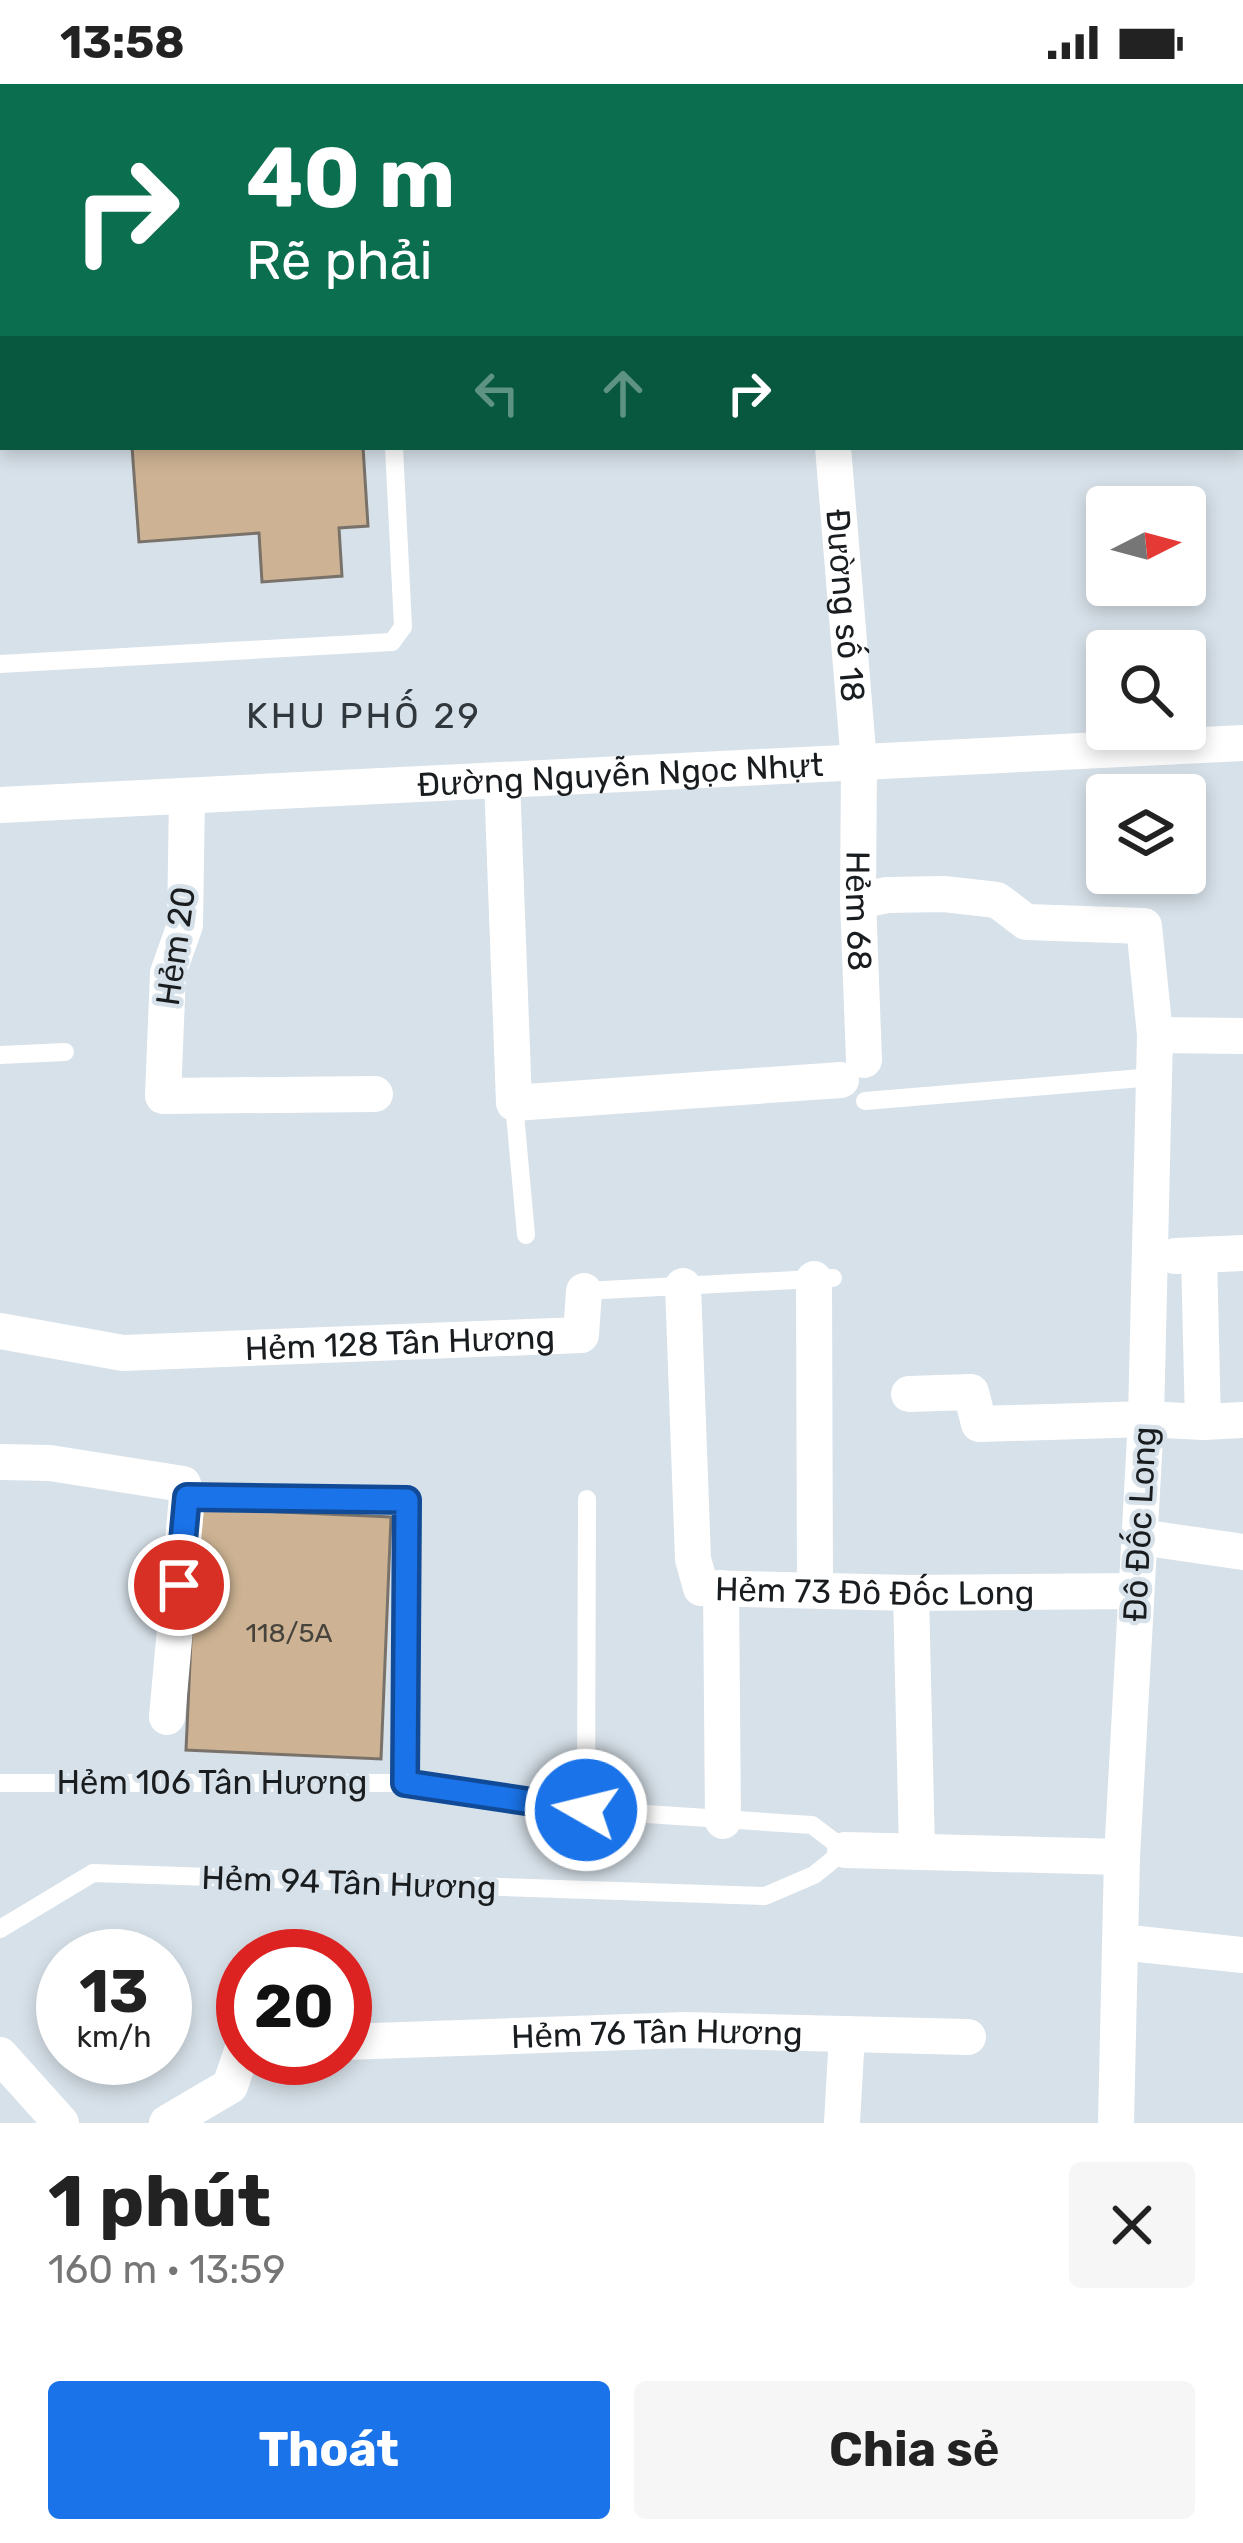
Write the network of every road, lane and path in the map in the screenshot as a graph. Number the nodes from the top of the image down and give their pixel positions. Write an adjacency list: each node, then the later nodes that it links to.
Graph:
1 (394, 450): 3 (lane)
2 (833, 450): 5 (street, Đường số 18)
3 (0, 664)
4 (1243, 743): 5 (street, Đường Nguyễn Ngọc Nhựt)
5 (859, 763): 6 (street, Đường Nguyễn Ngọc Nhựt); 9 (street, Hẻm 68)
6 (502, 780): 7 (street, Đường Nguyễn Ngọc Nhựt); 17 (street)
7 (188, 796): 8 (street, Đường Nguyễn Ngọc Nhựt); 16 (street, Hẻm 20)
8 (0, 805)
9 (858, 901): 10 (street, Đô Đốc Long); 15 (street, Hẻm 68)
10 (1155, 1035): 11 (street); 14 (street, Đô Đốc Long)
11 (1243, 1036)
12 (64, 1052): 13 (lane)
13 (0, 1055)
14 (1153, 1077): 15 (lane); 21 (street, Đô Đốc Long)
15 (857, 1080): 17 (street)
16 (375, 1094)
17 (514, 1103): 18 (lane)
18 (526, 1234)
19 (1243, 1253): 20 (street)
20 (1199, 1256): 21 (street); 29 (street)
21 (1148, 1257): 27 (street, Đô Đốc Long)
22 (824, 1278): 23 (lane, Hẻm 128 Tân Hương); 36 (street)
23 (683, 1286): 24 (lane, Hẻm 128 Tân Hương); 35 (street, Hẻm 73 Đô Đốc Long)
24 (584, 1292): 25 (street, Hẻm 128 Tân Hương)
25 (0, 1331)
26 (909, 1394): 27 (street)
27 (1146, 1419): 29 (street); 33 (street, Đô Đốc Long)
28 (1243, 1420): 29 (street)
29 (1203, 1423)
30 (0, 1462): 31 (street)
31 (187, 1497): 39 (street); 41 (lane)
32 (587, 1498): 42 (lane)
33 (1140, 1537): 34 (street); 37 (street, Đô Đốc Long)
34 (1243, 1552)
35 (721, 1588): 36 (street, Hẻm 73 Đô Đốc Long); 43 (street)
36 (815, 1589): 38 (street, Hẻm 73 Đô Đốc Long)
37 (1135, 1591): 38 (street, Hẻm 73 Đô Đốc Long); 46 (street, Đô Đốc Long)
38 (911, 1593): 45 (street)
39 (167, 1717)
40 (0, 1783): 41 (lane, Hẻm 106 Tân Hương)
41 (405, 1783): 42 (lane, Hẻm 106 Tân Hương)
42 (586, 1810): 43 (lane, Hẻm 106 Tân Hương)
43 (723, 1822): 44 (lane, Hẻm 106 Tân Hương)
44 (845, 1850): 45 (street); 47 (lane, Hẻm 94 Tân Hương)
45 (917, 1851): 46 (street)
46 (1122, 1857): 48 (street, Đô Đốc Long)
47 (0, 1929)
48 (1120, 1942): 49 (street); 58 (street, Đô Đốc Long)
49 (1243, 1955)
50 (847, 2034): 51 (street, Hẻm 76 Tân Hương); 52 (street, Hẻm 76 Tân Hương); 57 (street)
51 (968, 2037)
52 (372, 2041)
53 (0, 2055): 55 (street)
54 (230, 2085): 56 (street)
55 (61, 2123)
56 (166, 2123)
57 (842, 2123)
58 (1116, 2123)

